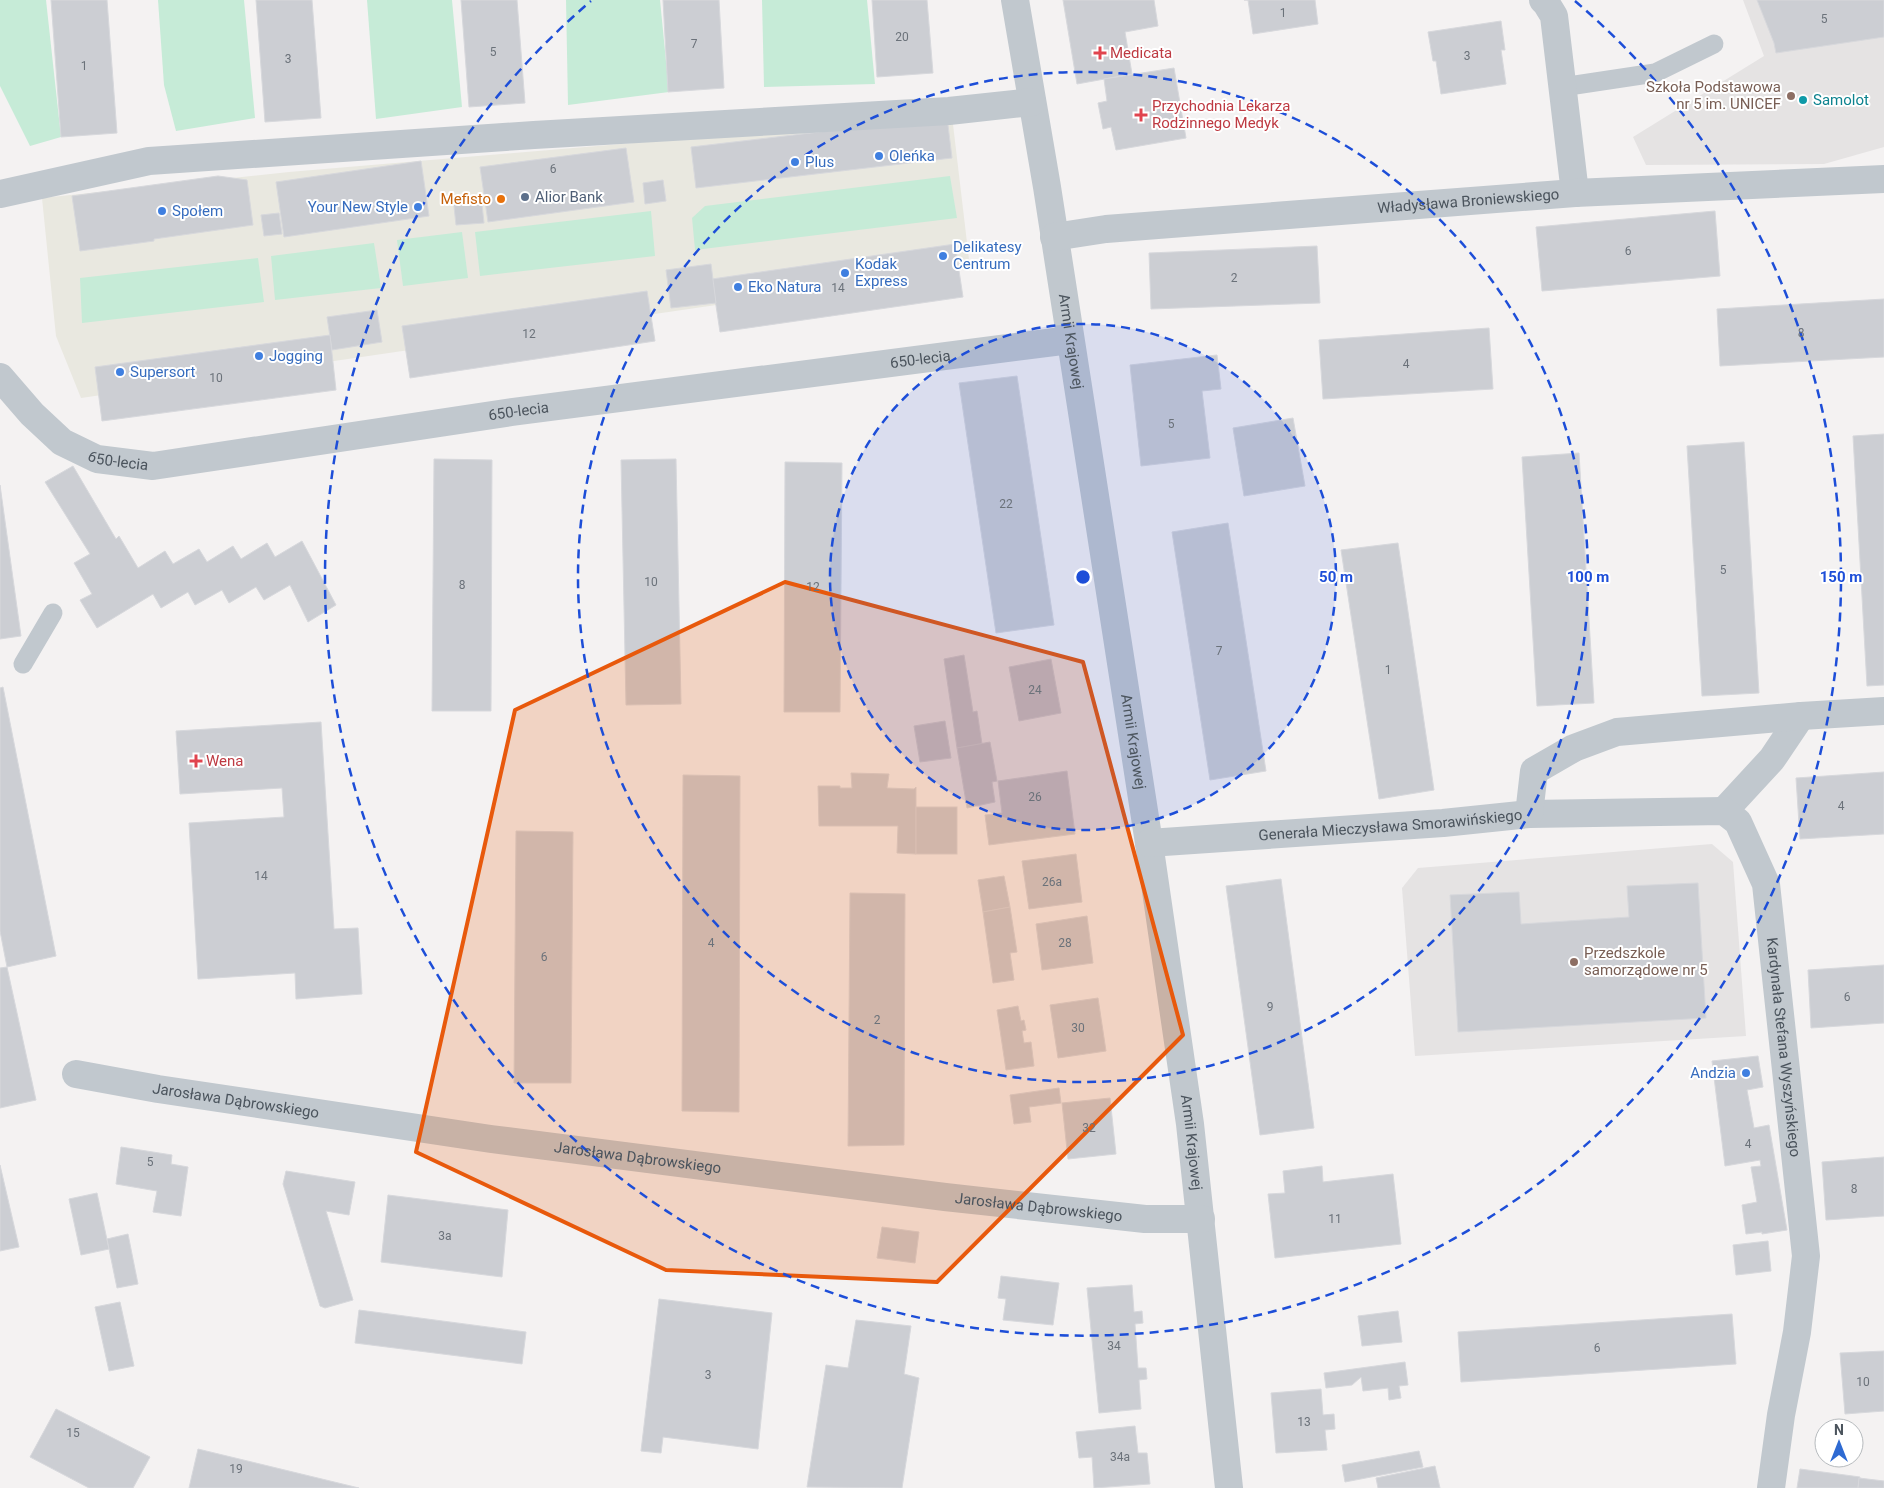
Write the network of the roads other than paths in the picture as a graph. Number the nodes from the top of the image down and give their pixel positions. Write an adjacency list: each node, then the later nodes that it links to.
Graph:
1 (1015, 0): 5 (street, Armii Krajowej)
2 (1542, 0): 4 (street)
3 (1714, 44): 4 (lane)
4 (1562, 87): 7 (street)
5 (1032, 102): 8 (street); 9 (street, Armii Krajowej)
6 (1884, 179): 7 (street, Władysława Broniewskiego)
7 (1575, 193): 9 (street, Władysława Broniewskiego)
8 (0, 194)
9 (1054, 237): 10 (street, Armii Krajowej)
10 (1070, 340): 11 (street, 650-lecia); 18 (street, Armii Krajowej)
11 (0, 377)
12 (53, 613): 13 (lane)
13 (23, 664)
14 (1884, 711): 15 (street, Generała Mieczysława Smorawińskiego)
15 (1800, 716): 16 (street); 17 (street, Generała Mieczysława Smorawińskiego)
16 (1724, 811): 17 (street); 22 (street, Kardynała Stefana Wyszyńskiego)
17 (1529, 814): 18 (street, Generała Mieczysława Smorawińskiego)
18 (1149, 843): 20 (street, Armii Krajowej)
19 (76, 1074): 20 (street, Jarosława Dąbrowskiego)
20 (1201, 1219): 21 (street, Armii Krajowej)
21 (1229, 1488)
22 (1771, 1488)

